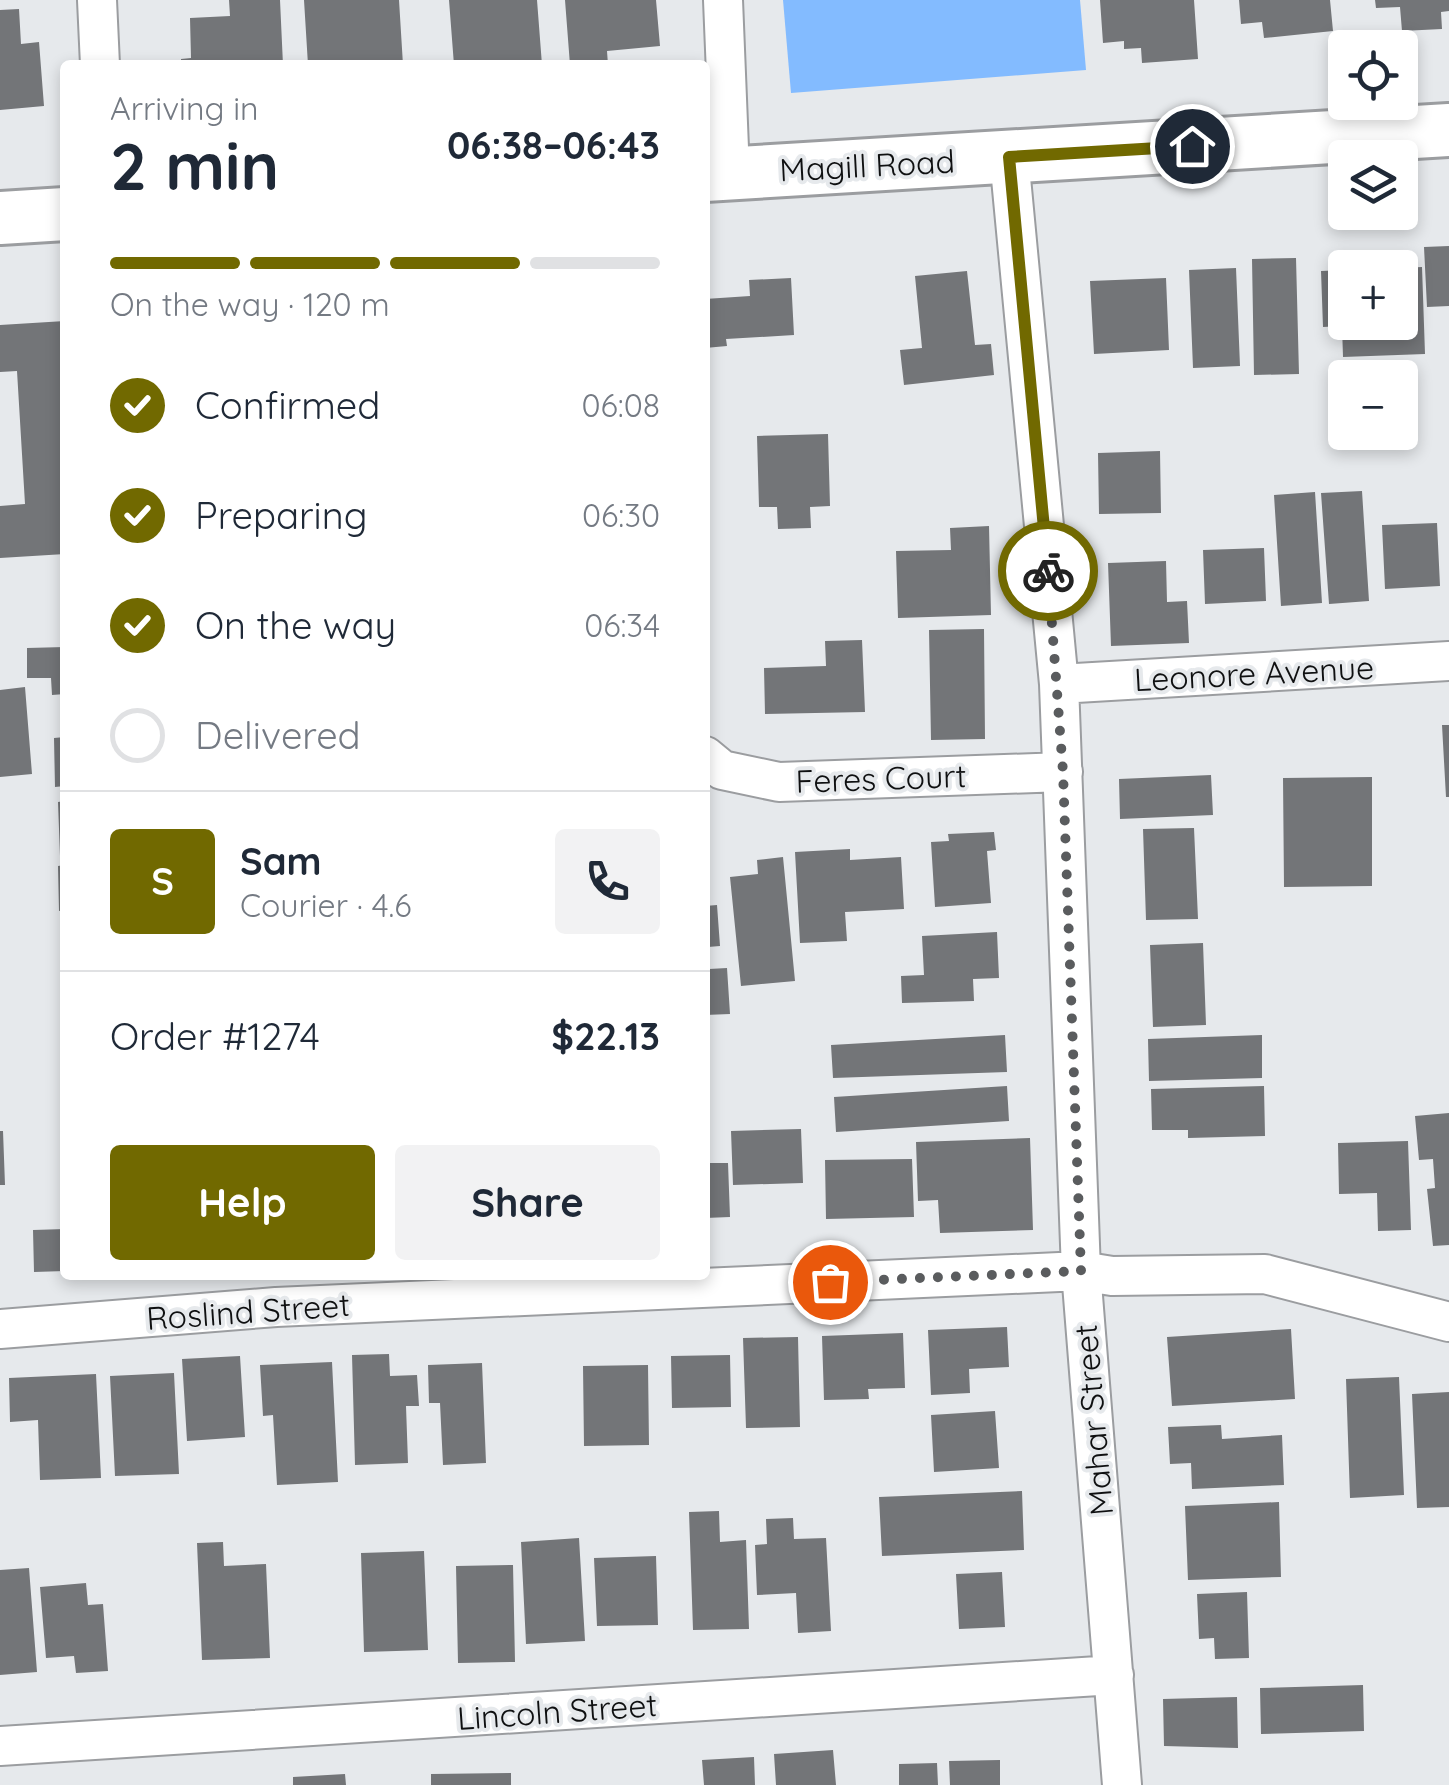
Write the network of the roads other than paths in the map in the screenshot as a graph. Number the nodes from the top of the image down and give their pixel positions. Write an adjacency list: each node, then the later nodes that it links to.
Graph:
1 (97, 0): 3 (street)
2 (723, 0): 6 (street)
3 (100, 60)
4 (1449, 130): 5 (main road, Magill Road)
5 (1009, 157): 6 (main road, Magill Road); 10 (street, Mahar Street)
6 (718, 174)
7 (60, 214): 8 (main road)
8 (0, 218)
9 (1449, 661): 10 (street, Leonore Avenue)
10 (1059, 684): 12 (street, Mahar Street)
11 (710, 760): 12 (street, Feres Court)
12 (1063, 772): 13 (street, Mahar Street)
13 (1081, 1271): 14 (street, Roslind Street); 15 (street, Roslind Street); 17 (street, Mahar Street)
14 (274, 1291): 16 (street, Roslind Street)
15 (1449, 1322)
16 (0, 1329)
17 (1114, 1676): 18 (street, Lincoln Street); 19 (street, Mahar Street)
18 (0, 1746)
19 (1122, 1785)

